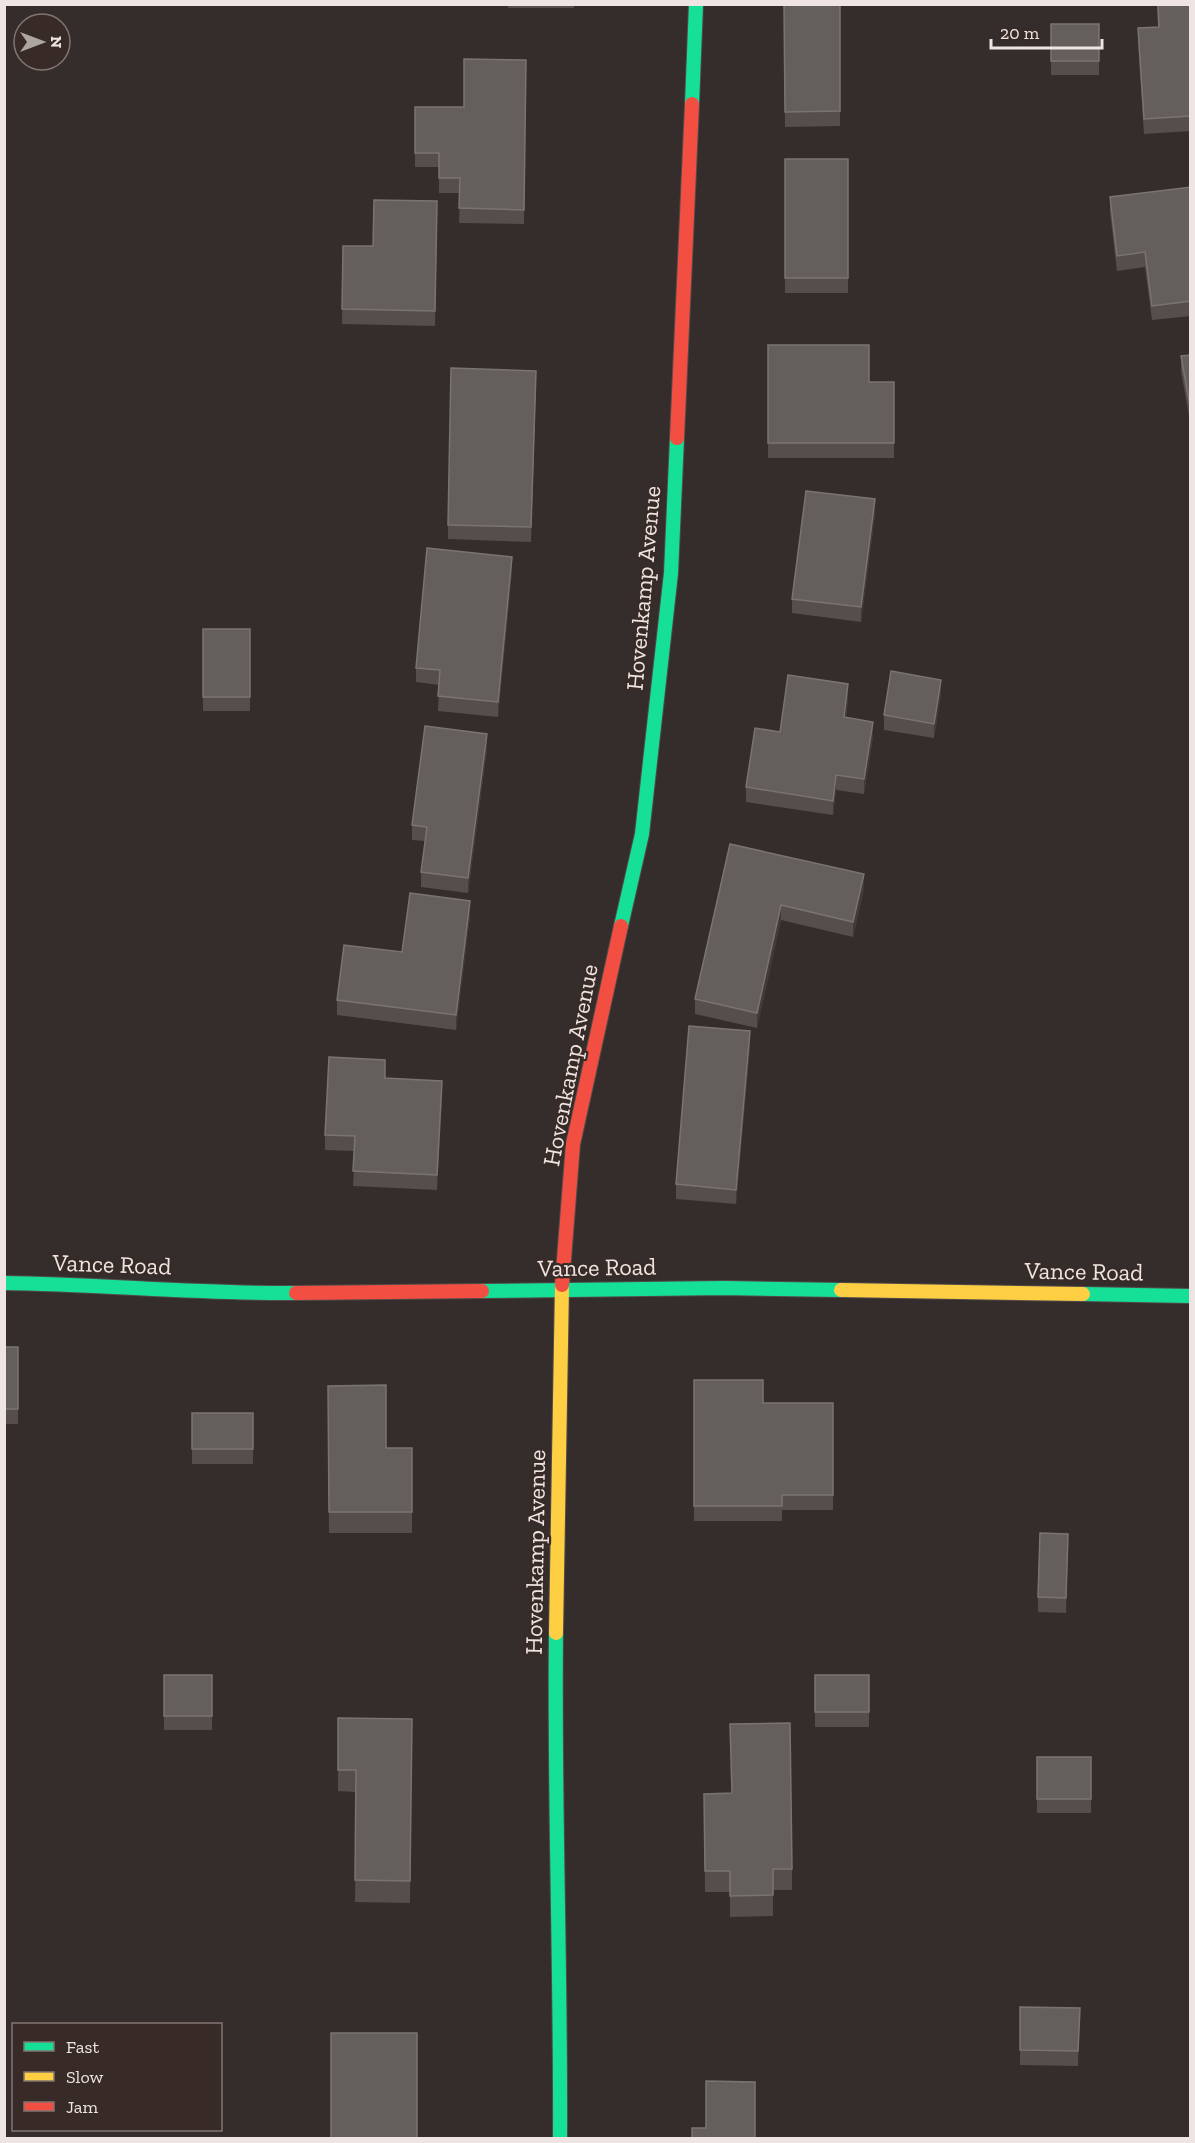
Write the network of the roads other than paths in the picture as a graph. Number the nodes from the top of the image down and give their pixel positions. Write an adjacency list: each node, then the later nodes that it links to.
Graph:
1 (696, 4): 3 (street, Hovenkamp Avenue)
2 (4, 1283): 3 (street, Vance Road)
3 (561, 1291): 4 (street, Vance Road); 5 (street, Hovenkamp Avenue)
4 (1191, 1296)
5 (560, 2139)

